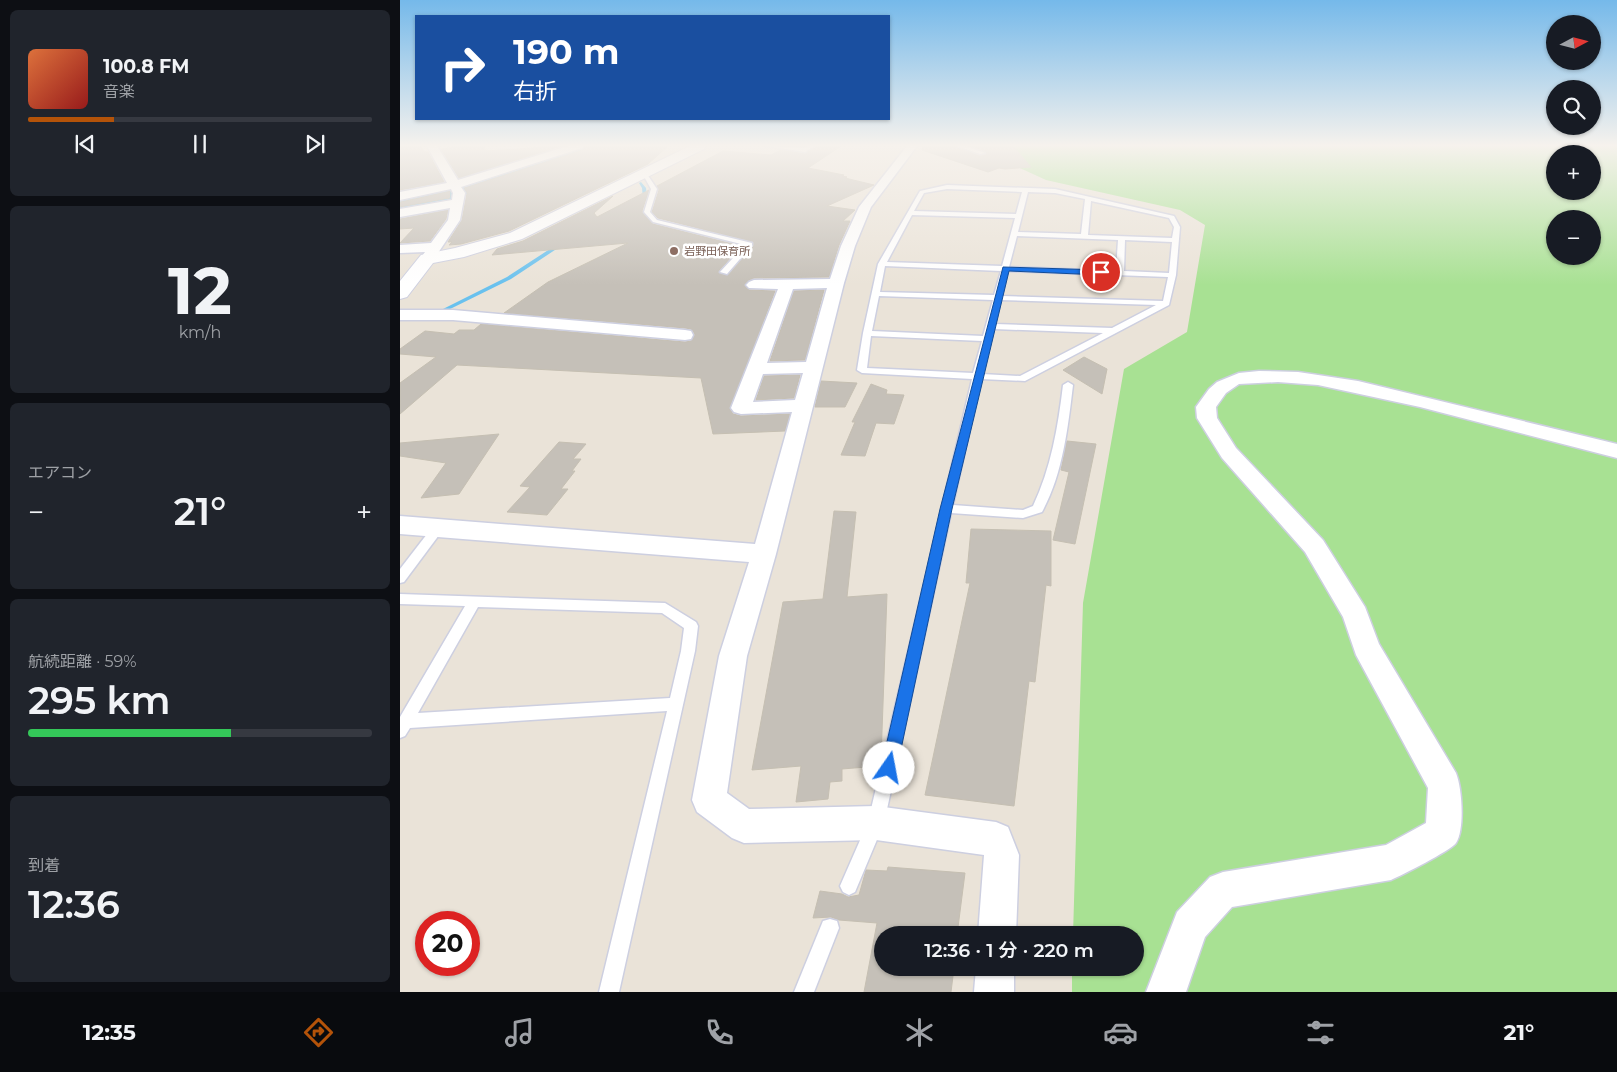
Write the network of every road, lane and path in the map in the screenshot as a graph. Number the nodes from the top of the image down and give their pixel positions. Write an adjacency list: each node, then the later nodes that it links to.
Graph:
1 (453, 192): 9 (street)
2 (457, 192): 11 (street); 19 (street)
3 (605, 192): 19 (street)
4 (653, 192): 23 (lane)
5 (876, 192): 26 (street)
6 (922, 192): 12 (lane)
7 (1025, 192): 13 (lane)
8 (1061, 192): 10 (lane)
9 (400, 196)
10 (1088, 198): 15 (lane); 17 (lane)
11 (400, 213)
12 (910, 213): 13 (lane); 21 (lane)
13 (1019, 216): 14 (lane)
14 (1015, 234): 15 (lane); 22 (lane)
15 (1084, 237): 16 (lane)
16 (1122, 238): 17 (lane); 24 (lane)
17 (1176, 240): 25 (lane)
18 (400, 250): 19 (street)
19 (431, 253): 20 (street); 29 (street)
20 (400, 263)
21 (882, 264): 22 (lane); 30 (lane)
22 (1006, 269): 24 (lane); 31 (lane)
23 (724, 272)
24 (1120, 273): 25 (lane)
25 (1172, 275): 32 (lane)
26 (836, 283): 27 (street); 39 (street)
27 (787, 284): 28 (street); 40 (street)
28 (754, 285)
29 (400, 293)
30 (876, 294): 31 (lane); 36 (lane)
31 (998, 298): 32 (lane); 34 (lane)
32 (1166, 303): 35 (lane)
33 (400, 314): 37 (street)
34 (991, 326): 35 (lane); 38 (lane)
35 (1115, 331): 41 (lane)
36 (867, 333): 38 (lane); 41 (lane)
37 (685, 335)
38 (987, 339): 41 (lane)
39 (813, 367): 40 (street); 43 (street)
40 (756, 369): 43 (street)
41 (978, 376): 45 (lane)
42 (1068, 385): 45 (lane)
43 (803, 406): 48 (street)
44 (1617, 451): 62 (street)
45 (946, 509): 54 (lane)
46 (400, 525): 47 (street)
47 (438, 528): 48 (street); 49 (lane)
48 (764, 554): 54 (street)
49 (400, 578)
50 (400, 599): 51 (lane)
51 (474, 602): 52 (lane); 53 (lane)
52 (676, 704): 53 (lane); 59 (lane)
53 (403, 726)
54 (876, 823): 55 (lane); 56 (street)
55 (848, 886)
56 (998, 926)
57 (830, 928): 60 (lane)
58 (995, 976): 61 (street)
59 (609, 992)
60 (804, 992)
61 (994, 992)
62 (1166, 992)

